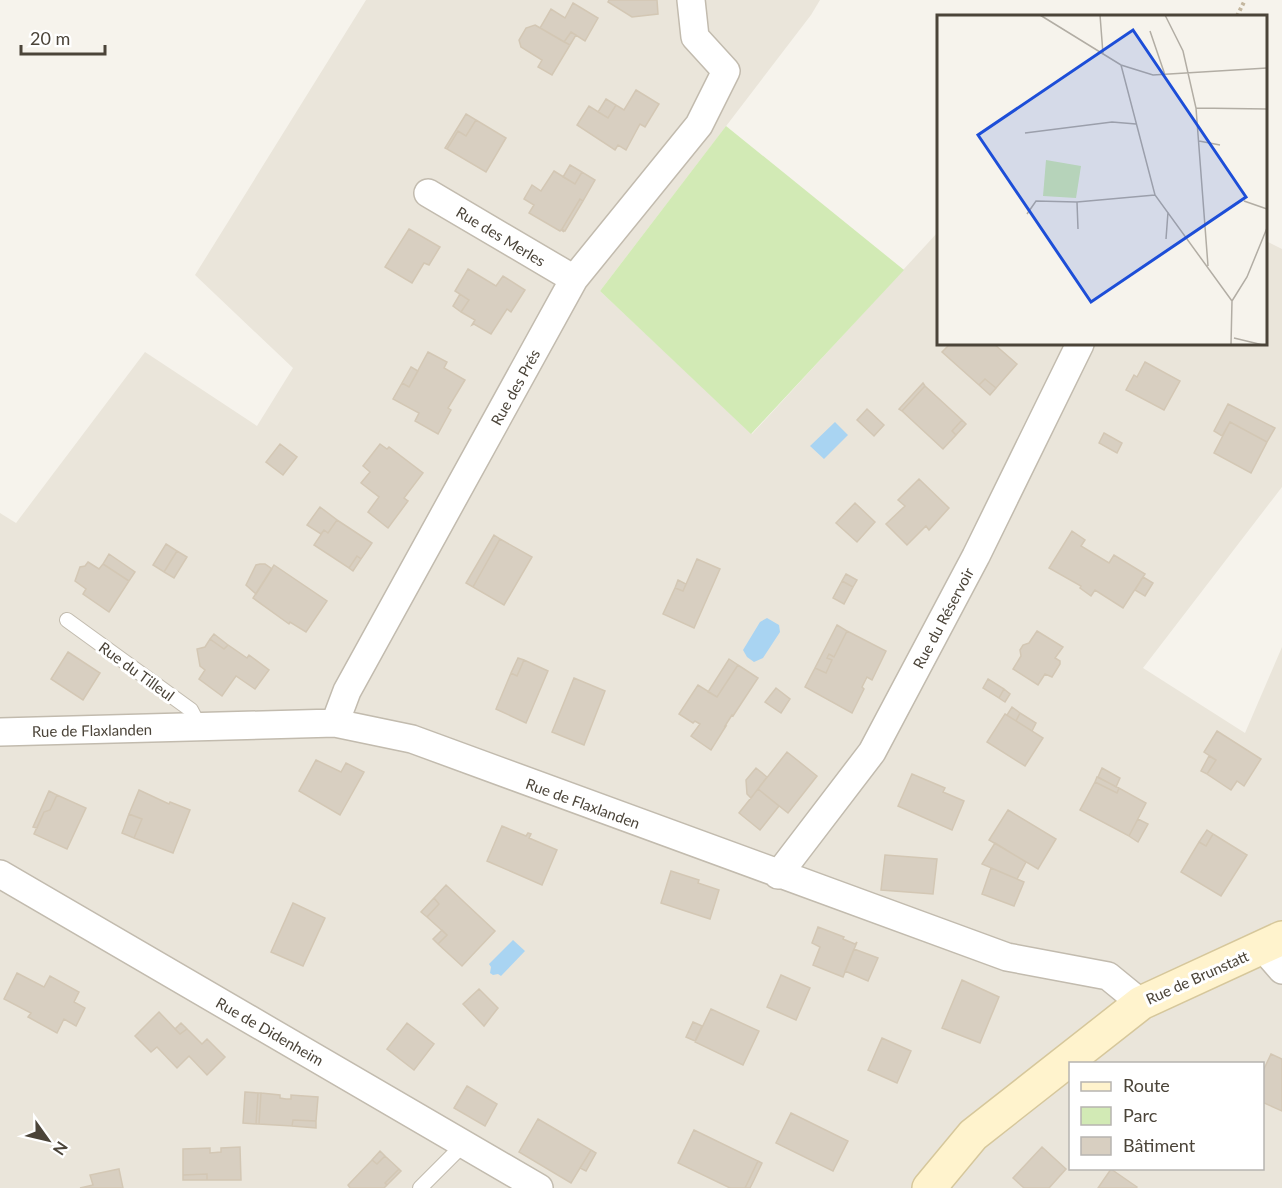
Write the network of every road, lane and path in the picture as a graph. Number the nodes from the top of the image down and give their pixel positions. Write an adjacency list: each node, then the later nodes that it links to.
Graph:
1 (691, 0): 5 (street, Rue des Prés)
2 (1245, 0): 3 (path)
3 (1238, 15)
4 (428, 193): 5 (street, Rue des Merles)
5 (574, 279): 8 (street, Rue des Prés)
6 (1080, 345): 12 (street, Rue du Réservoir)
7 (67, 620): 9 (lane, Rue du Tilleul)
8 (335, 723): 9 (street, Rue de Flaxlanden); 12 (street, Rue de Flaxlanden)
9 (200, 727): 10 (street, Rue de Flaxlanden)
10 (0, 732)
11 (0, 874): 15 (street, Rue de Didenheim)
12 (778, 875): 14 (street, Rue de Flaxlanden)
13 (1275, 952): 14 (main road, Rue de Brunstatt)
14 (1141, 1003): 18 (main road, Rue de Brunstatt)
15 (464, 1144): 16 (lane); 17 (street, Rue de Didenheim)
16 (420, 1188)
17 (539, 1188)
18 (929, 1188)

